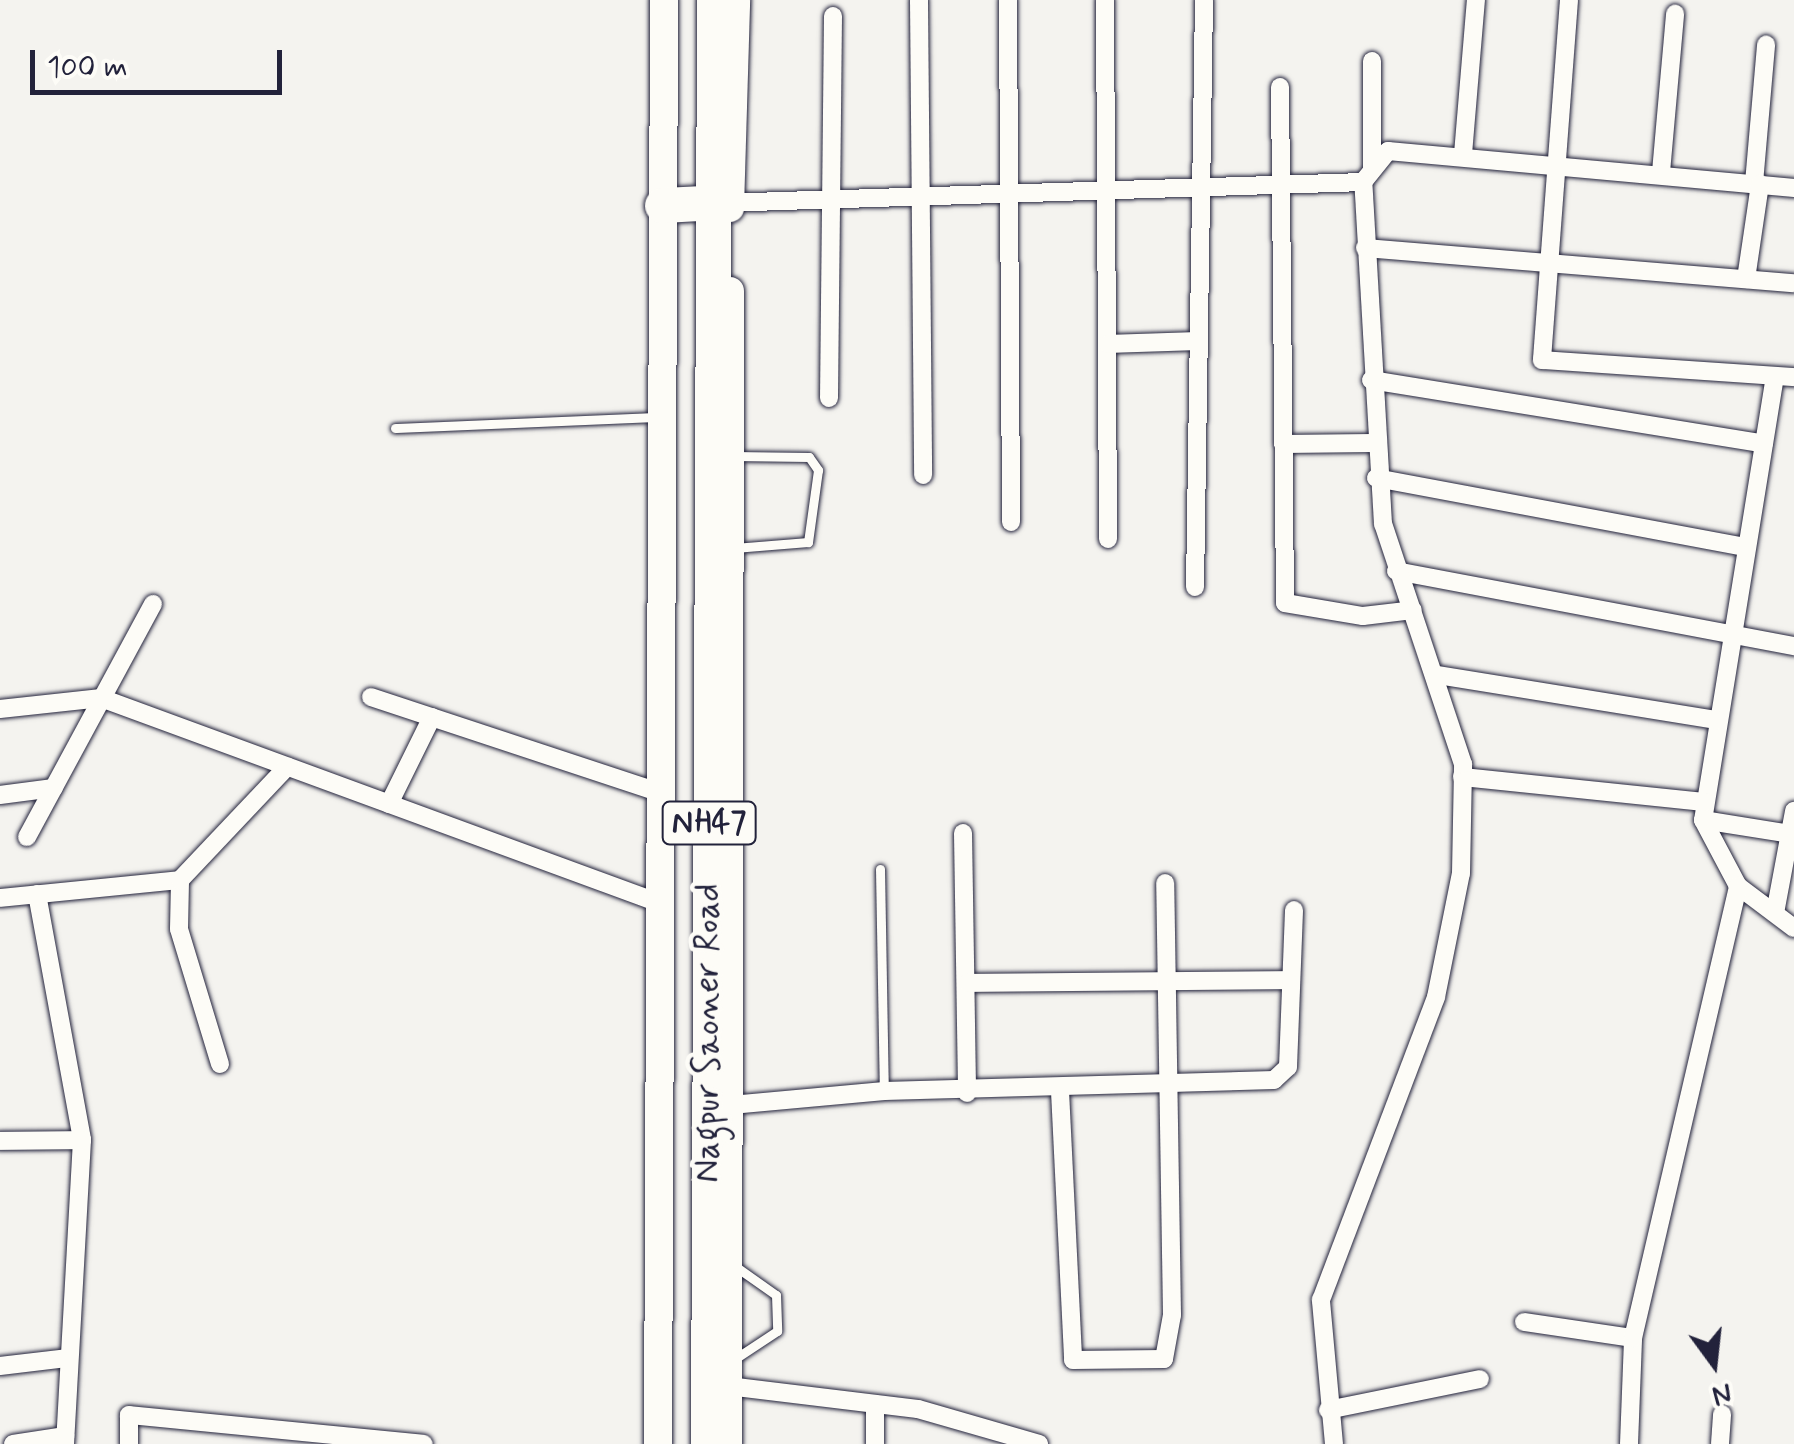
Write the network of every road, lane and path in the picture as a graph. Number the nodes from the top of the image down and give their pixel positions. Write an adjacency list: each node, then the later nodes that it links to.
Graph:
1 (664, 0): 29 (street)
2 (696, 0): 18 (highway, NH47)
3 (714, 0): 18 (highway, NH47)
4 (736, 0): 29 (street)
5 (919, 0): 27 (street)
6 (1008, 0): 26 (street)
7 (1105, 0): 25 (street)
8 (1204, 0): 24 (street)
9 (1476, 0): 16 (street)
10 (1569, 0): 17 (street)
11 (1675, 14): 19 (street)
12 (833, 16): 28 (street)
13 (1766, 45): 21 (street)
14 (1372, 61): 20 (street)
15 (1280, 87): 22 (street)
16 (1463, 154): 17 (street); 20 (street)
17 (1558, 163): 19 (street); 31 (street)
18 (704, 167): 29 (highway, NH47)
19 (1661, 172): 21 (street)
20 (1368, 176): 22 (street); 30 (street)
21 (1757, 184): 23 (street); 32 (street)
22 (1284, 187): 24 (street); 42 (street)
23 (1794, 188)
24 (1200, 192): 25 (street); 34 (street)
25 (1108, 194): 26 (street); 35 (street)
26 (1007, 196): 27 (street); 47 (street)
27 (925, 198): 28 (street); 45 (street)
28 (827, 200): 29 (street); 38 (street)
29 (700, 203): 39 (street); 44 (street); 114 (highway, Nagpur Saoner Road / NH47); 115 (highway, Nagpur Saoner Road / NH47)
30 (1366, 248): 31 (street); 37 (street)
31 (1549, 262): 32 (street); 36 (street)
32 (1746, 279): 33 (street)
33 (1794, 283)
34 (1197, 341): 35 (street); 52 (street)
35 (1108, 344): 48 (street)
36 (1784, 376): 43 (street)
37 (1371, 380): 41 (street); 43 (street)
38 (830, 398)
39 (662, 417): 40 (lane); 66 (street)
40 (395, 428)
41 (1373, 442): 42 (street); 46 (street)
42 (1283, 444): 54 (street)
43 (1764, 444): 49 (street)
44 (730, 456): 50 (street); 50 (lane)
45 (923, 475)
46 (1376, 478): 49 (street); 51 (street)
47 (1011, 522)
48 (1108, 538)
49 (1746, 547): 55 (street)
50 (732, 548): 92 (street)
51 (1396, 571): 54 (street); 55 (street)
52 (1195, 587)
53 (152, 604): 59 (street)
54 (1413, 610): 57 (street)
55 (1731, 636): 56 (street); 62 (street)
56 (1794, 646)
57 (1438, 675): 62 (street); 64 (street)
58 (372, 697): 61 (street)
59 (100, 698): 60 (street); 63 (street); 65 (street)
60 (0, 710)
61 (432, 717): 66 (street); 68 (street)
62 (1717, 720): 69 (street)
63 (287, 767): 68 (street); 75 (street)
64 (1462, 777): 69 (street); 103 (street)
65 (54, 788): 67 (street); 73 (street)
66 (661, 793): 80 (street)
67 (0, 795)
68 (389, 804): 80 (street)
69 (1704, 811): 72 (street); 77 (street)
70 (1794, 811): 72 (street)
71 (963, 833): 86 (street)
72 (1790, 834): 82 (street)
73 (28, 837)
74 (880, 869): 89 (lane)
75 (180, 880): 78 (street); 87 (street)
76 (1165, 883): 84 (street)
77 (1738, 886): 82 (street); 97 (street)
78 (37, 894): 79 (street); 93 (street)
79 (0, 898)
80 (658, 903): 113 (street)
81 (1294, 910): 85 (street)
82 (1774, 913): 83 (street)
83 (1794, 928)
84 (1164, 976): 85 (street); 86 (street); 88 (street)
85 (1292, 980): 88 (street)
86 (968, 983): 91 (street)
87 (220, 1064)
88 (1163, 1088): 90 (street); 90 (street)
89 (884, 1091): 91 (street); 92 (street)
90 (1060, 1091): 91 (street)
91 (968, 1093)
92 (731, 1105): 95 (street)
93 (82, 1140): 94 (street); 98 (street)
94 (0, 1141)
95 (729, 1262): 100 (street); 100 (lane)
96 (1524, 1322): 97 (street)
97 (1633, 1338): 121 (street)
98 (67, 1358): 99 (street); 108 (street)
99 (0, 1366)
100 (728, 1374): 102 (street); 116 (street)
101 (1480, 1379): 103 (street)
102 (876, 1404): 105 (street); 117 (street)
103 (1328, 1410): 120 (street)
104 (1722, 1414): 122 (street)
105 (959, 1421): 118 (street); 119 (street)
106 (227, 1422): 107 (street); 110 (street); 111 (street)
107 (314, 1437): 112 (street)
108 (65, 1440): 109 (street)
109 (13, 1444)
110 (129, 1444)
111 (227, 1444)
112 (424, 1444)
113 (658, 1444)
114 (688, 1444)
115 (708, 1444)
116 (728, 1444)
117 (875, 1444)
118 (962, 1444)
119 (1039, 1444)
120 (1334, 1444)
121 (1629, 1444)
122 (1720, 1444)

